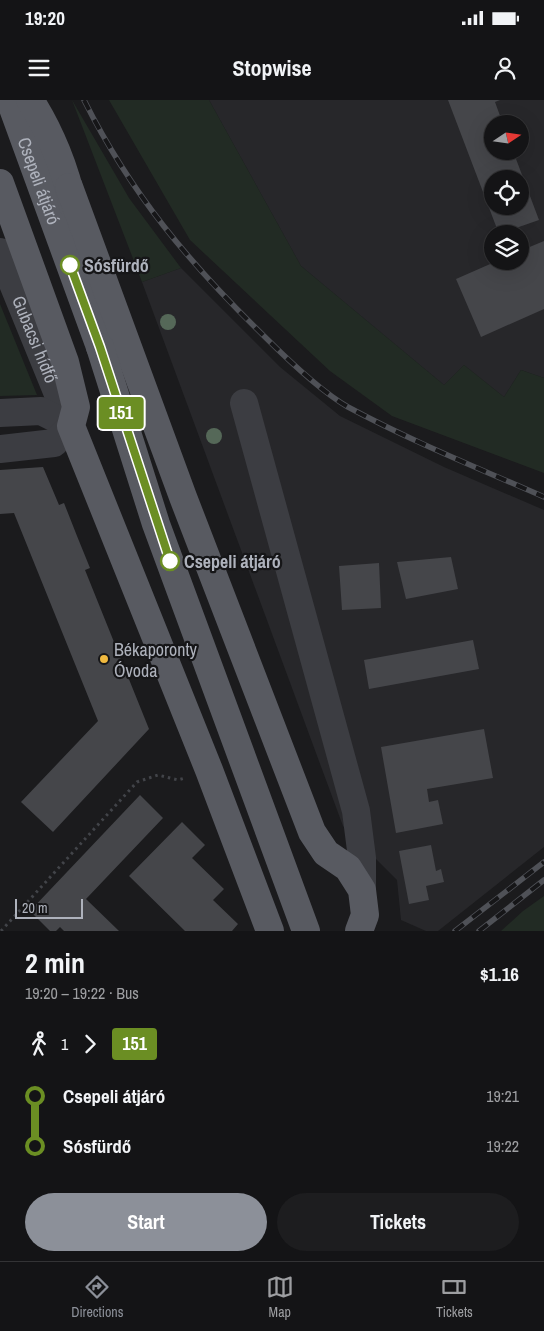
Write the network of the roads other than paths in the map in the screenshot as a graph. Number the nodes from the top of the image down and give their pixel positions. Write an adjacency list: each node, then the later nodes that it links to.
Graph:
1 (10, 100): 6 (main road, Csepeli átjáró)
2 (30, 100): 4 (main road, Csepeli átjáró)
3 (0, 183): 9 (main road)
4 (69, 187): 6 (main road, Csepeli átjáró); 11 (main road)
5 (0, 252): 9 (street, Gubacsi hídfő)
6 (100, 347): 13 (main road, Csepeli átjáró, bridge)
7 (244, 403): 11 (street)
8 (2, 413): 9 (street); 10 (street)
9 (71, 426): 10 (street); 12 (main road)
10 (3, 449)
11 (362, 890): 14 (main road)
12 (270, 931)
13 (306, 931)
14 (359, 931)

